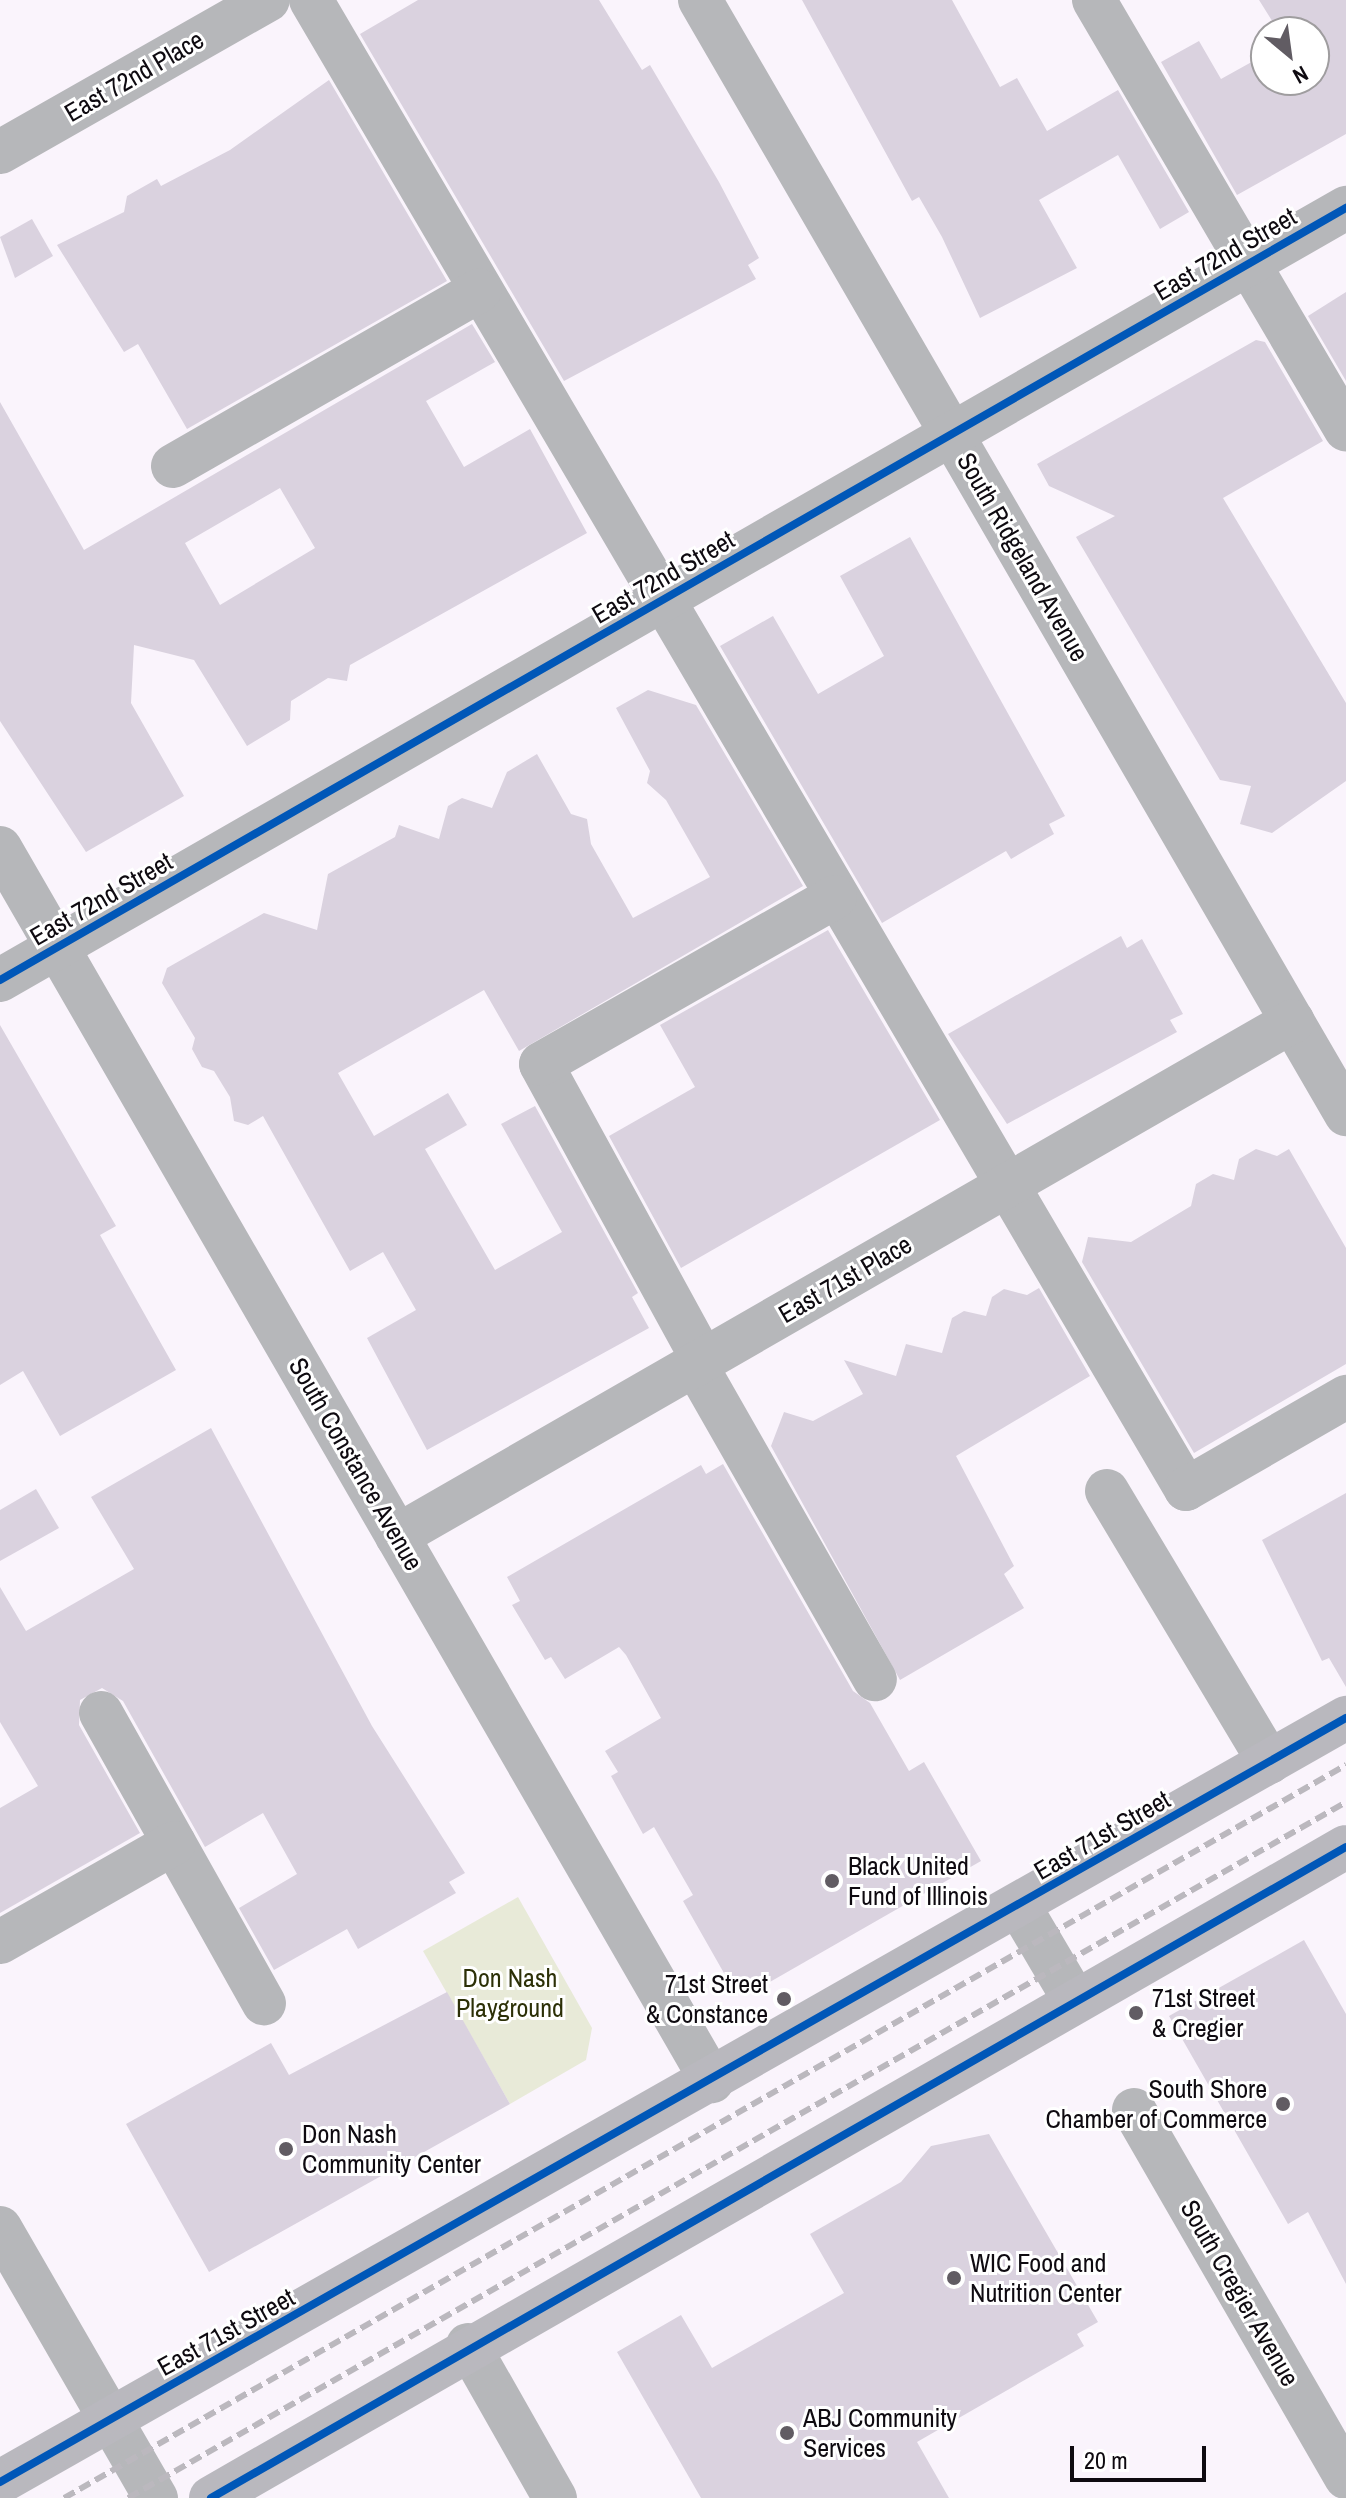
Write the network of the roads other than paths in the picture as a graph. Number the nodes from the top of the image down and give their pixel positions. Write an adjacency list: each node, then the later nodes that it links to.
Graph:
1 (268, 0): 5 (street, East 72nd Place)
2 (311, 0): 8 (street)
3 (700, 0): 10 (street, South Ridgeland Avenue)
4 (1094, 0): 7 (street)
5 (0, 152)
6 (1346, 208): 7 (street, East 72nd Street)
7 (1248, 264): 9 (street); 10 (street, East 72nd Street)
8 (479, 291): 11 (street); 12 (street)
9 (1346, 430)
10 (952, 434): 12 (street, East 72nd Street); 17 (street, South Ridgeland Avenue)
11 (173, 466)
12 (662, 600): 14 (street); 15 (street, East 72nd Street)
13 (0, 848): 15 (street, South Constance Avenue)
14 (835, 897): 19 (street); 20 (street)
15 (57, 947): 16 (street, East 72nd Street); 23 (street, South Constance Avenue)
16 (0, 980)
17 (1293, 1021): 18 (street, South Ridgeland Avenue); 19 (street, East 71st Place)
18 (1346, 1114)
19 (1005, 1187): 20 (street, East 71st Place); 21 (street)
20 (699, 1362): 23 (street, East 71st Place); 24 (street)
21 (1346, 1397)
22 (1107, 1491): 27 (street)
23 (397, 1536): 34 (street, South Constance Avenue)
24 (875, 1679)
25 (101, 1713): 28 (street)
26 (1346, 1718): 27 (main road, East 71st Street)
27 (1269, 1762): 30 (main road, East 71st Street)
28 (174, 1843): 31 (street); 33 (street)
29 (1346, 1847): 32 (main road)
30 (1019, 1906): 32 (street); 34 (main road, East 71st Street)
31 (0, 1942)
32 (1075, 2001): 37 (main road)
33 (264, 2003)
34 (712, 2081): 38 (main road, East 71st Street)
35 (1134, 2110): 39 (street, South Cregier Avenue)
36 (0, 2228): 38 (street)
37 (468, 2345): 42 (main road); 43 (street)
38 (110, 2418): 40 (main road, East 71st Street); 41 (street)
39 (1346, 2477)
40 (0, 2482)
41 (156, 2498)
42 (211, 2498)
43 (555, 2498)

